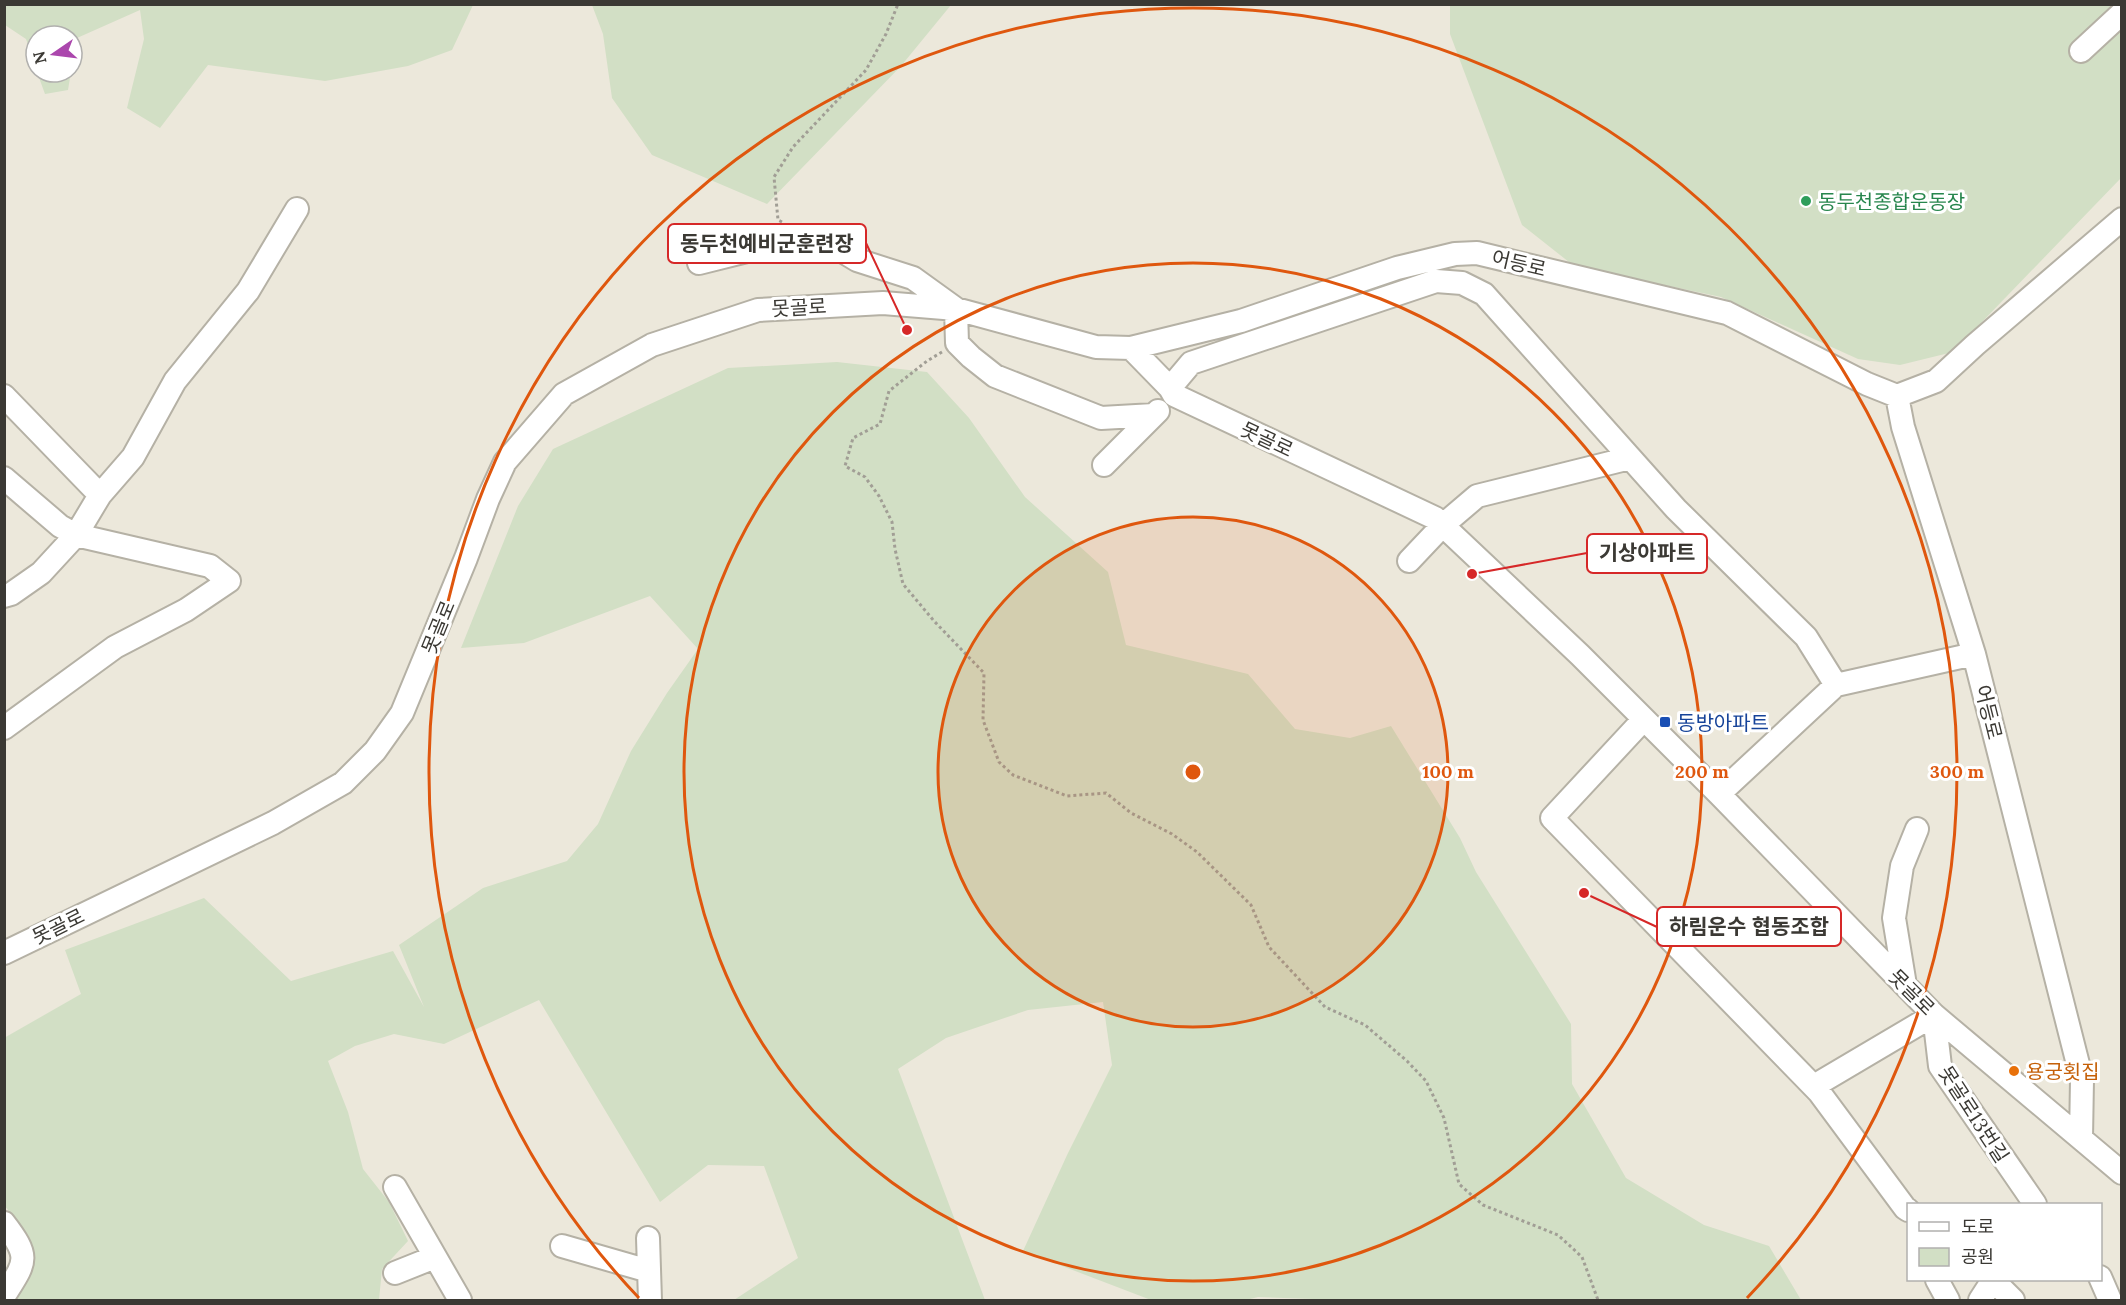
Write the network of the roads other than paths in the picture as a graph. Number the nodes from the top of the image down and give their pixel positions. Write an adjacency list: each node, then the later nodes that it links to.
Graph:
1 (2121, 13): 2 (street)
2 (2081, 51)
3 (297, 208): 15 (street)
4 (2121, 219): 10 (street)
5 (699, 262): 6 (street)
6 (956, 309): 7 (street, 못골로); 11 (street); 26 (street, 못골로)
7 (1131, 348): 8 (street, 못골로); 10 (street, 어등로)
8 (1172, 391): 11 (street); 12 (street); 16 (street, 못골로)
9 (4, 396): 15 (street)
10 (1897, 396): 20 (street, 어등로)
11 (1154, 415): 13 (street)
12 (1630, 458): 16 (street); 21 (street)
13 (1104, 465)
14 (4, 478): 17 (street)
15 (100, 495): 17 (street)
16 (1443, 525): 18 (street); 22 (street, 못골로)
17 (76, 535): 19 (street); 23 (street)
18 (1409, 561)
19 (4, 596)
20 (1974, 654): 21 (street); 30 (street, 어등로)
21 (1836, 685): 24 (street)
22 (1644, 719): 24 (street, 못골로); 29 (street)
23 (6, 724)
24 (1719, 794): 27 (street, 못골로)
25 (1917, 829): 27 (street)
26 (4, 953)
27 (1905, 985): 28 (street, 못골로)
28 (1934, 1015): 29 (street); 30 (street, 못골로); 33 (street, 못골로13번길)
29 (1814, 1086): 34 (street)
30 (2081, 1138): 31 (street, 못골로)
31 (2121, 1173)
32 (395, 1187): 38 (street)
33 (2034, 1203)
34 (1907, 1212)
35 (4, 1223): 45 (street)
36 (648, 1238): 39 (street)
37 (562, 1246): 39 (street)
38 (435, 1257): 40 (street); 46 (street)
39 (649, 1272): 47 (street)
40 (395, 1273)
41 (1938, 1281): 48 (street)
42 (1992, 1281): 49 (street)
43 (1994, 1281): 50 (street)
44 (2102, 1281): 51 (street)
45 (4, 1296)
46 (460, 1300)
47 (650, 1300)
48 (1948, 1300)
49 (1980, 1300)
50 (2013, 1300)
51 (2110, 1300)

